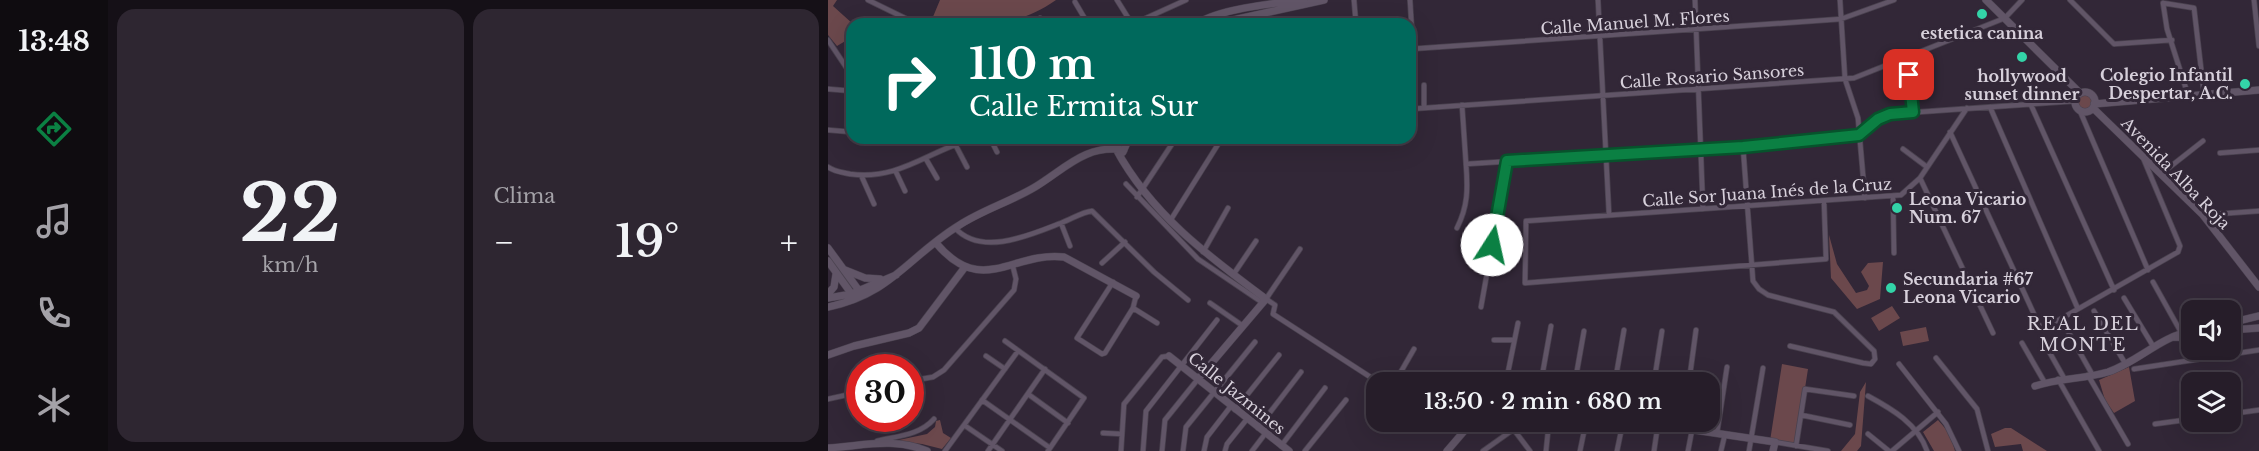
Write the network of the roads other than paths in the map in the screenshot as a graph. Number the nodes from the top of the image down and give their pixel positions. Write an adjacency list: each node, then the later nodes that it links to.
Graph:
1 (868, 0): 20 (street)
2 (1117, 0): 22 (street)
3 (1186, 0): 23 (street)
4 (1324, 0): 15 (main road)
5 (1354, 0): 26 (street)
6 (1410, 0): 27 (street)
7 (1598, 0): 31 (street)
8 (1695, 0): 30 (street)
9 (1840, 0): 29 (street)
10 (1894, 0): 29 (street, Calle Manuel M. Flores)
11 (1986, 0): 28 (main road)
12 (2022, 0): 28 (street)
13 (2070, 0): 33 (street)
14 (2254, 0): 34 (street)
15 (1308, 1): 19 (main road)
16 (1075, 2): 21 (street)
17 (2162, 2): 18 (street); 33 (street)
18 (2181, 2): 45 (street)
19 (1280, 4): 24 (main road); 25 (main road)
20 (905, 18)
21 (1084, 18)
22 (1129, 18)
23 (1146, 18)
24 (1208, 18)
25 (1243, 18)
26 (1356, 18)
27 (1411, 18)
28 (2005, 18): 36 (street, Calle Rosario Sansores); 44 (main road)
29 (1841, 19): 30 (street, Calle Manuel M. Flores); 38 (street)
30 (1696, 29): 31 (street, Calle Manuel M. Flores); 42 (street)
31 (1602, 36): 35 (street, Calle Manuel M. Flores); 46 (street)
32 (828, 40): 37 (street)
33 (2172, 40): 47 (street)
34 (2259, 46)
35 (1416, 49)
36 (1907, 57): 38 (street, Calle Rosario Sansores); 57 (street)
37 (846, 67)
38 (1845, 79): 42 (street, Calle Rosario Sansores); 61 (street)
39 (1424, 85): 53 (street)
40 (828, 89): 41 (street)
41 (846, 90)
42 (1700, 90): 46 (street, Calle Rosario Sansores); 70 (street)
43 (2259, 90): 45 (main road)
44 (2080, 93): 48 (main road); 51 (main road)
45 (2204, 94): 47 (main road)
46 (1605, 95): 49 (street, Calle Rosario Sansores); 76 (street)
47 (2188, 95): 51 (main road)
48 (2075, 101): 50 (street); 56 (main road)
49 (1462, 105): 53 (street, Calle Rosario Sansores); 80 (street)
50 (2031, 105): 52 (street); 127 (street)
51 (2094, 106): 56 (main road); 77 (main road, Avenida Alba Roja)
52 (1990, 107): 54 (street); 139 (street)
53 (1424, 108): 55 (street, Calle Rosario Sansores)
54 (1967, 108): 57 (street); 60 (street, Calle Sor Juana Inés de la Cruz)
55 (1416, 109)
56 (2080, 111): 119 (street)
57 (1913, 112): 61 (street)
58 (828, 130): 59 (street)
59 (846, 132)
60 (1950, 132): 83 (street, Calle Sor Juana Inés de la Cruz); 149 (street)
61 (1859, 135): 69 (street); 93 (street)
62 (2203, 141): 85 (street)
63 (956, 144): 78 (street); 82 (street)
64 (993, 144): 73 (street)
65 (1121, 144): 74 (main road)
66 (1125, 144): 74 (main road)
67 (1172, 144): 91 (street)
68 (1218, 144): 102 (street)
69 (1743, 147): 70 (street); 96 (street)
70 (1702, 149): 76 (street); 98 (street)
71 (1903, 149): 83 (street)
72 (2259, 150): 75 (street)
73 (997, 152)
74 (1120, 152): 91 (main road); 104 (main road)
75 (2220, 153)
76 (1607, 154): 79 (street); 100 (street)
77 (2142, 155): 85 (main road, Avenida Alba Roja); 119 (street)
78 (926, 159): 84 (street); 87 (street)
79 (1507, 161): 80 (street); 137 (street)
80 (1466, 164): 105 (street)
81 (828, 167): 86 (street)
82 (967, 167)
83 (1927, 167): 88 (street, Calle Sor Juana Inés de la Cruz)
84 (896, 172): 86 (street); 90 (street)
85 (2161, 174): 101 (main road, Avenida Alba Roja)
86 (861, 175): 95 (street)
87 (937, 178)
88 (1920, 178): 92 (street, Calle Sor Juana Inés de la Cruz); 158 (street)
89 (1126, 184): 91 (street)
90 (905, 191)
91 (1140, 194): 102 (main road); 134 (street)
92 (1893, 196): 93 (street, Calle Sor Juana Inés de la Cruz); 113 (street)
93 (1865, 198): 94 (street, Calle Sor Juana Inés de la Cruz)
94 (1824, 201): 96 (street, Calle Sor Juana Inés de la Cruz); 116 (street)
95 (874, 204)
96 (1747, 207): 98 (street, Calle Sor Juana Inés de la Cruz); 116 (street)
97 (1228, 208): 112 (street)
98 (1703, 209): 100 (street, Calle Sor Juana Inés de la Cruz)
99 (2259, 211): 101 (street)
100 (1609, 214): 116 (street, Calle Sor Juana Inés de la Cruz)
101 (2203, 215): 126 (main road, Avenida Alba Roja)
102 (1170, 221): 112 (main road)
103 (1061, 223): 104 (street); 107 (street); 109 (street)
104 (955, 228): 108 (main road)
105 (1457, 228)
106 (1256, 241): 122 (street)
107 (1125, 242): 115 (street); 133 (street)
108 (936, 243): 117 (main road); 121 (main road)
109 (1070, 246)
110 (828, 248): 120 (main road)
111 (1300, 249): 134 (street)
112 (1203, 252): 122 (main road)
113 (1894, 253)
114 (828, 261): 120 (main road)
115 (1102, 263)
116 (1750, 266): 166 (street)
117 (965, 267): 118 (main road); 171 (main road)
118 (1013, 267): 124 (main road); 194 (street)
119 (2148, 270): 127 (street)
120 (839, 271): 123 (main road); 128 (main road); 129 (main road); 131 (main road)
121 (896, 275): 123 (main road); 128 (main road)
122 (1233, 275): 134 (main road)
123 (886, 278): 128 (main road)
124 (1113, 282): 130 (main road); 138 (street)
125 (2153, 282): 151 (street)
126 (2259, 287)
127 (2114, 290): 139 (street)
128 (861, 294): 131 (main road)
129 (828, 296): 131 (main road)
130 (1136, 296): 138 (street)
131 (853, 297): 136 (main road)
132 (2124, 298): 167 (street)
133 (1188, 300)
134 (1264, 301): 147 (main road); 192 (street)
135 (1209, 303): 147 (street)
136 (828, 307)
137 (1481, 307)
138 (1133, 308): 146 (street)
139 (2078, 309): 144 (street)
140 (2094, 311): 176 (street)
141 (2259, 316): 143 (main road)
142 (1216, 320): 178 (street)
143 (2241, 320)
144 (2057, 321)
145 (1518, 322): 162 (street)
146 (1157, 323)
147 (1243, 326): 195 (main road)
148 (1551, 326): 187 (street)
149 (2039, 326)
150 (2065, 326): 193 (street)
151 (2181, 328)
152 (2259, 328): 153 (main road)
153 (2241, 329)
154 (1624, 330): 189 (street)
155 (1696, 330): 191 (street)
156 (1584, 331): 188 (street)
157 (1662, 331): 190 (street)
158 (1993, 333)
159 (2181, 336): 167 (main road)
160 (2042, 339): 196 (street)
161 (1494, 340): 162 (street)
162 (1514, 340): 186 (street)
163 (1005, 341): 170 (street)
164 (1255, 342): 200 (street)
165 (2022, 343): 197 (street)
166 (1790, 346)
167 (2153, 346): 176 (main road)
168 (1414, 349): 185 (street)
169 (2259, 350): 183 (street)
170 (1018, 351): 181 (street); 182 (street)
171 (828, 355)
172 (986, 356): 181 (street)
173 (1169, 356): 178 (main road, Calle Jazmines); 234 (street)
174 (1279, 356): 208 (street)
175 (1936, 358): 276 (street)
176 (2125, 363): 193 (main road)
177 (1899, 364): 210 (street)
178 (1182, 366): 195 (main road, Calle Jazmines); 252 (street)
179 (1727, 367): 233 (street)
180 (1763, 368): 237 (street)
181 (1005, 369): 206 (street)
182 (1045, 369): 201 (street); 217 (street)
183 (2134, 369)
184 (1301, 372): 221 (street)
185 (1401, 372)
186 (1508, 372)
187 (1543, 372)
188 (1577, 372)
189 (1617, 372)
190 (1656, 372)
191 (1690, 372)
192 (1366, 374)
193 (2090, 374): 196 (main road); 241 (street)
194 (924, 379)
195 (1198, 379): 200 (main road, Calle Jazmines); 253 (street)
196 (2061, 379): 197 (main road); 277 (street)
197 (2045, 383): 198 (main road)
198 (2035, 386)
199 (1325, 388): 242 (street)
200 (1214, 393): 208 (main road, Calle Jazmines); 254 (street)
201 (1028, 394): 215 (street); 217 (street)
202 (846, 395): 205 (street)
203 (1854, 396): 212 (street)
204 (1868, 396): 222 (street)
205 (828, 399)
206 (982, 400): 215 (street); 219 (street)
207 (1346, 400): 259 (street)
208 (1233, 408): 214 (main road, Calle Jazmines); 255 (street)
209 (2259, 410): 211 (street)
210 (1938, 412): 222 (street); 275 (street)
211 (2241, 412)
212 (1801, 415): 220 (street); 244 (street)
213 (934, 419): 238 (street)
214 (1247, 419): 221 (main road, Calle Jazmines); 256 (street)
215 (1010, 420): 240 (street); 246 (street)
216 (2181, 420): 218 (street)
217 (1068, 423): 246 (street)
218 (2155, 424)
219 (964, 425): 240 (street); 248 (street)
220 (1850, 425)
221 (1258, 428): 235 (main road, Calle Jazmines)
222 (1915, 431): 273 (street); 274 (street)
223 (1103, 432): 234 (street)
224 (1463, 432): 260 (main road)
225 (1510, 432): 243 (street)
226 (1516, 432): 263 (street)
227 (1548, 432): 264 (street)
228 (1584, 432): 265 (street)
229 (1621, 432): 266 (street)
230 (1657, 432): 267 (street)
231 (1691, 432): 268 (street)
232 (1714, 432): 233 (main road)
233 (1721, 433): 237 (main road); 269 (street)
234 (1122, 434): 251 (street)
235 (1265, 434): 242 (main road, Calle Jazmines); 257 (street)
236 (1868, 434): 273 (street)
237 (1751, 438): 239 (main road); 270 (street)
238 (873, 442): 245 (main road); 247 (main road)
239 (1775, 442): 244 (street); 271 (main road)
240 (992, 444): 249 (street); 250 (street)
241 (2128, 444)
242 (1281, 446): 258 (main road, Calle Jazmines)
243 (1490, 446): 261 (street); 262 (street)
244 (1796, 446): 272 (street)
245 (828, 448)
246 (1049, 450)
247 (927, 451)
248 (945, 451)
249 (988, 451)
250 (1002, 451)
251 (1121, 451)
252 (1143, 451)
253 (1162, 451)
254 (1183, 451)
255 (1204, 451)
256 (1225, 451)
257 (1252, 451)
258 (1289, 451)
259 (1305, 451)
260 (1447, 451)
261 (1483, 451)
262 (1495, 451)
263 (1530, 451)
264 (1546, 451)
265 (1581, 451)
266 (1617, 451)
267 (1654, 451)
268 (1688, 451)
269 (1721, 451)
270 (1749, 451)
271 (1773, 451)
272 (1828, 451)
273 (1891, 451)
274 (1927, 451)
275 (1959, 451)
276 (1988, 451)
277 (2099, 451)

